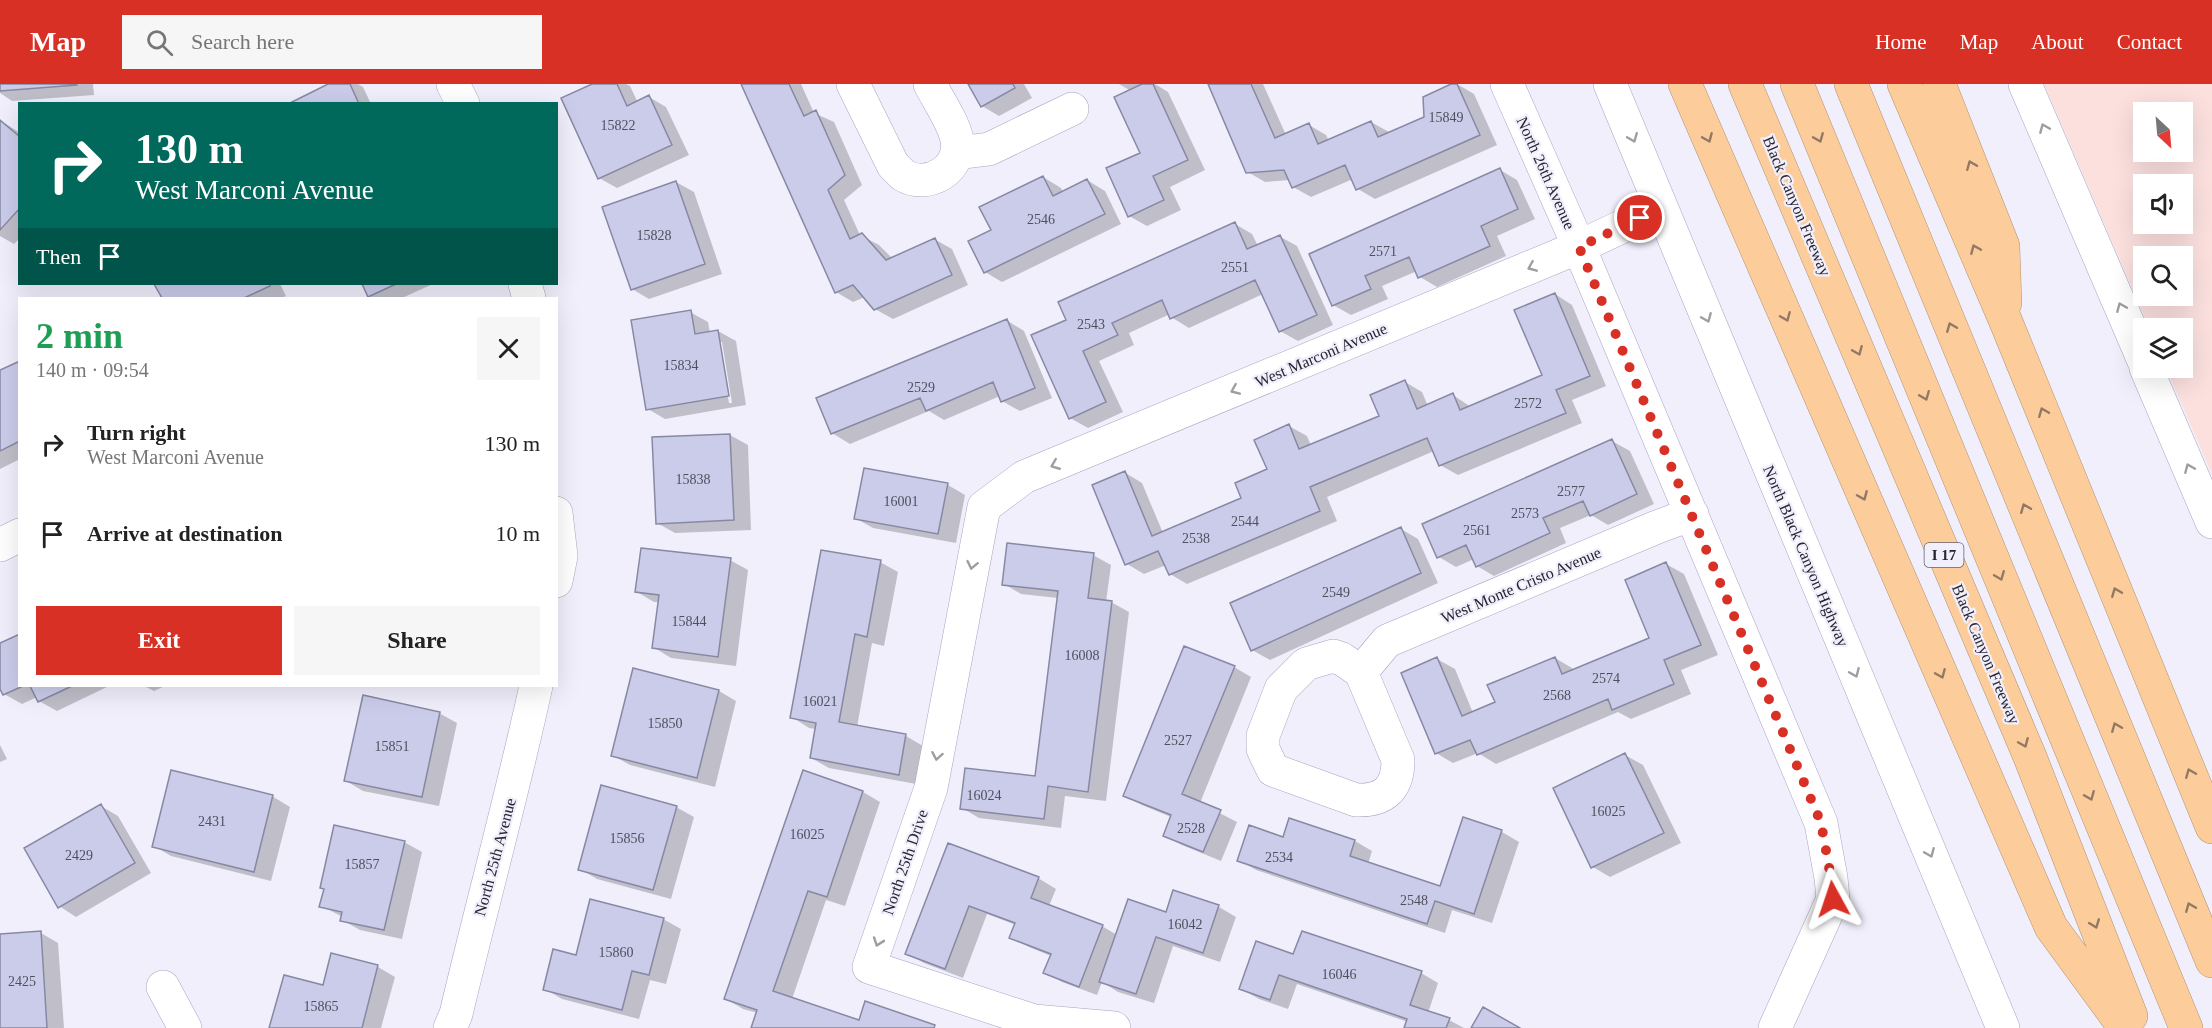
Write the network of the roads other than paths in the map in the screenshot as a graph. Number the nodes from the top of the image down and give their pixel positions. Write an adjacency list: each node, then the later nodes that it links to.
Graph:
1 (453, 84): 13 (street)
2 (853, 84): 15 (street)
3 (930, 84): 15 (street)
4 (1508, 84): 17 (street, North 26th Avenue)
5 (1610, 84): 16 (street, North Black Canyon Highway, one-way to 16)
6 (1685, 84): 38 (highway, one-way to 38)
7 (1745, 84): 39 (highway, Black Canyon Freeway / I 17, one-way to 39)
8 (1797, 84): 40 (highway, one-way to 40)
9 (1851, 84): 31 (highway, one-way to 9)
10 (1904, 84): 18 (highway, one-way to 10)
11 (1939, 84): 18 (highway, one-way to 11)
12 (2025, 84): 19 (street, one-way to 12)
13 (462, 102)
14 (1071, 109): 15 (street)
15 (957, 153)
16 (1661, 208): 17 (street, West Marconi Avenue); 37 (street, North Black Canyon Highway, one-way to 37)
17 (1579, 247): 21 (street, West Marconi Avenue, one-way to 21); 22 (street, North 26th Avenue)
18 (2006, 322): 30 (highway, one-way to 18)
19 (2133, 335)
20 (2150, 378): 23 (street, one-way to 20)
21 (984, 507): 35 (street, North 25th Drive, one-way to 35)
22 (1692, 514): 28 (street, West Monte Cristo Avenue); 36 (street, North 26th Avenue)
23 (2212, 522)
24 (558, 530): 27 (street)
25 (18, 536): 26 (street)
26 (0, 545)
27 (558, 571)
28 (1361, 672): 28 (street)
29 (536, 687): 34 (street, North 25th Avenue)
30 (2212, 827)
31 (2212, 961)
32 (164, 987): 33 (street)
33 (185, 1028)
34 (450, 1028)
35 (1114, 1028)
36 (1775, 1028)
37 (2003, 1028)
38 (2126, 1028)
39 (2136, 1028)
40 (2186, 1028)

